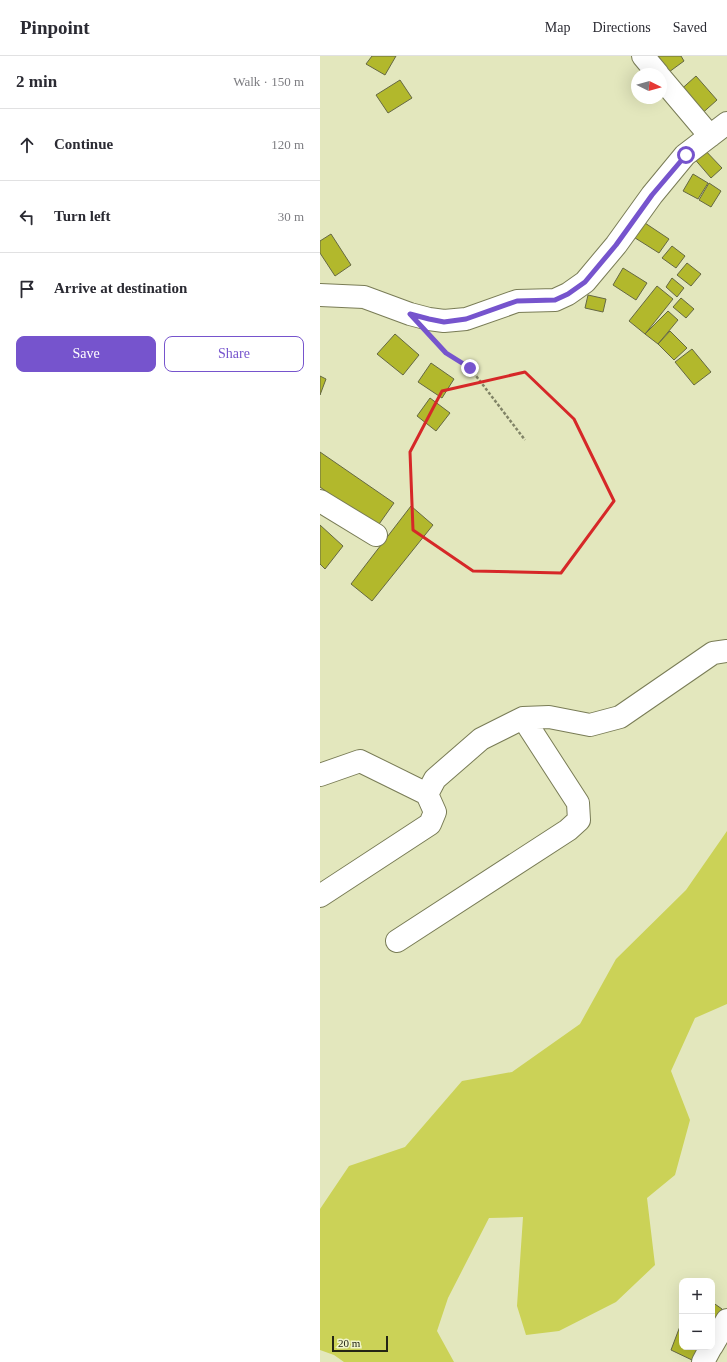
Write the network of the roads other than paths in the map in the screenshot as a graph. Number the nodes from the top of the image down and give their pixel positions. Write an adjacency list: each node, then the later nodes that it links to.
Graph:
1 (642, 56): 2 (street)
2 (653, 68)
3 (667, 83): 4 (street)
4 (719, 129): 5 (street)
5 (320, 295)
6 (320, 501): 7 (street)
7 (376, 535)
8 (727, 651): 9 (street)
9 (523, 718): 11 (street); 13 (street)
10 (320, 775): 11 (street)
11 (427, 794): 12 (street)
12 (320, 896)
13 (396, 941)
14 (727, 1320): 15 (street)
15 (715, 1341)
16 (710, 1350): 17 (street)
17 (703, 1362)

